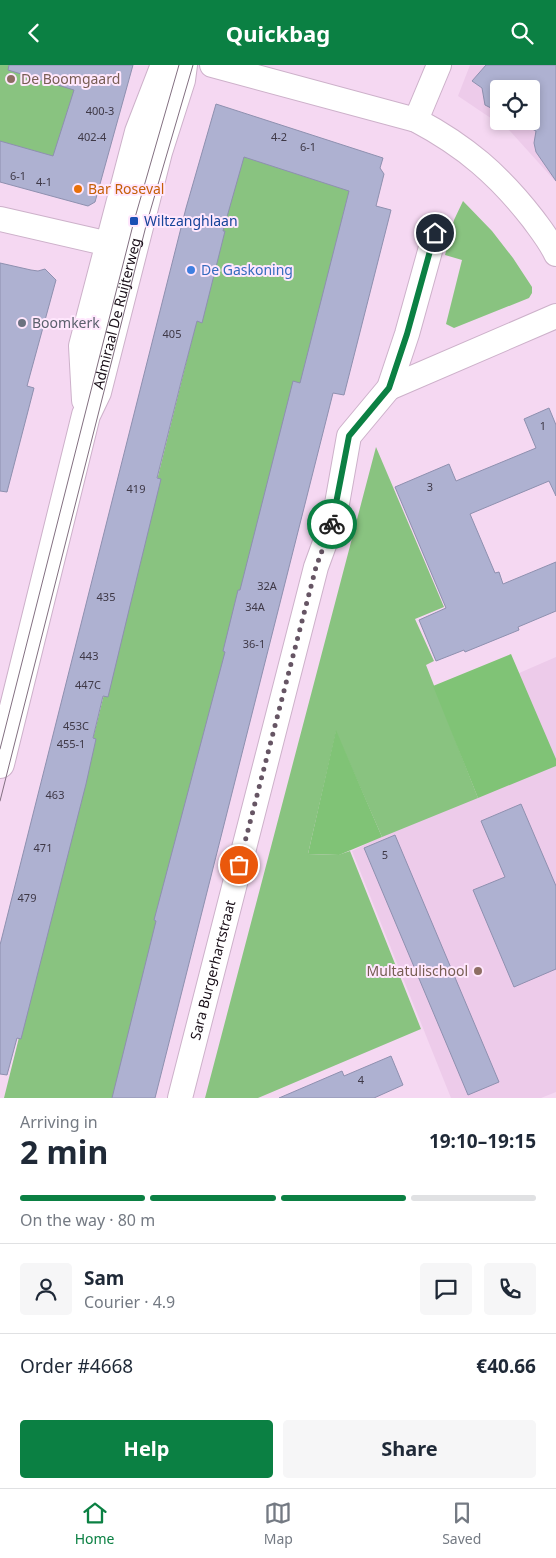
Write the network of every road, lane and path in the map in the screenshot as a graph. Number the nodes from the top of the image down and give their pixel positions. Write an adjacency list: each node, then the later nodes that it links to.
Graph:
1 (170, 65): 8 (street, Admiraal De Ruijterweg)
2 (183, 65): 12 (street, Admiraal De Ruijterweg)
3 (212, 65): 5 (street)
4 (438, 65): 5 (street)
5 (416, 120): 9 (street)
6 (0, 219): 8 (street)
7 (435, 233): 11 (street, Sara Burgerhartstraat)
8 (109, 244): 12 (street, Admiraal De Ruijterweg)
9 (556, 254)
10 (556, 316): 11 (street, Sara Burgerhartstraat)
11 (389, 388): 14 (street, Sara Burgerhartstraat)
12 (86, 415): 13 (street, Admiraal De Ruijterweg)
13 (0, 764)
14 (180, 1098)

